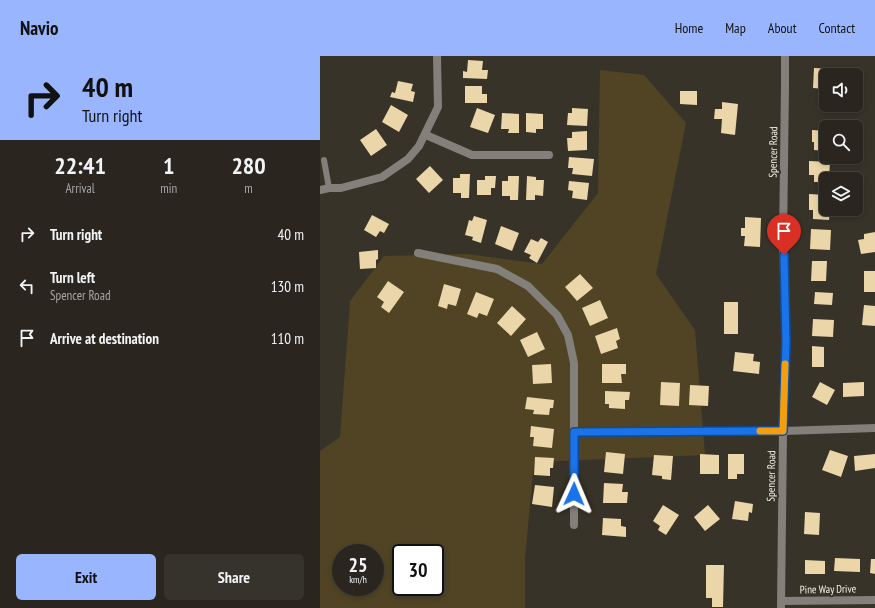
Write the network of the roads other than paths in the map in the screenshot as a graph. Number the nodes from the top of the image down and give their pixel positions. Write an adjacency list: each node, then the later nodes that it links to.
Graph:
1 (437, 56): 3 (street)
2 (784, 56): 10 (street, Spencer Road)
3 (426, 135): 4 (street); 6 (street)
4 (549, 155)
5 (324, 160): 6 (lane)
6 (329, 188): 7 (street)
7 (320, 190)
8 (418, 254): 11 (street)
9 (875, 428): 10 (street)
10 (783, 431): 11 (street); 14 (street, Spencer Road)
11 (574, 432): 12 (street)
12 (574, 525)
13 (875, 600): 14 (street, Pine Way Drive)
14 (781, 604)

